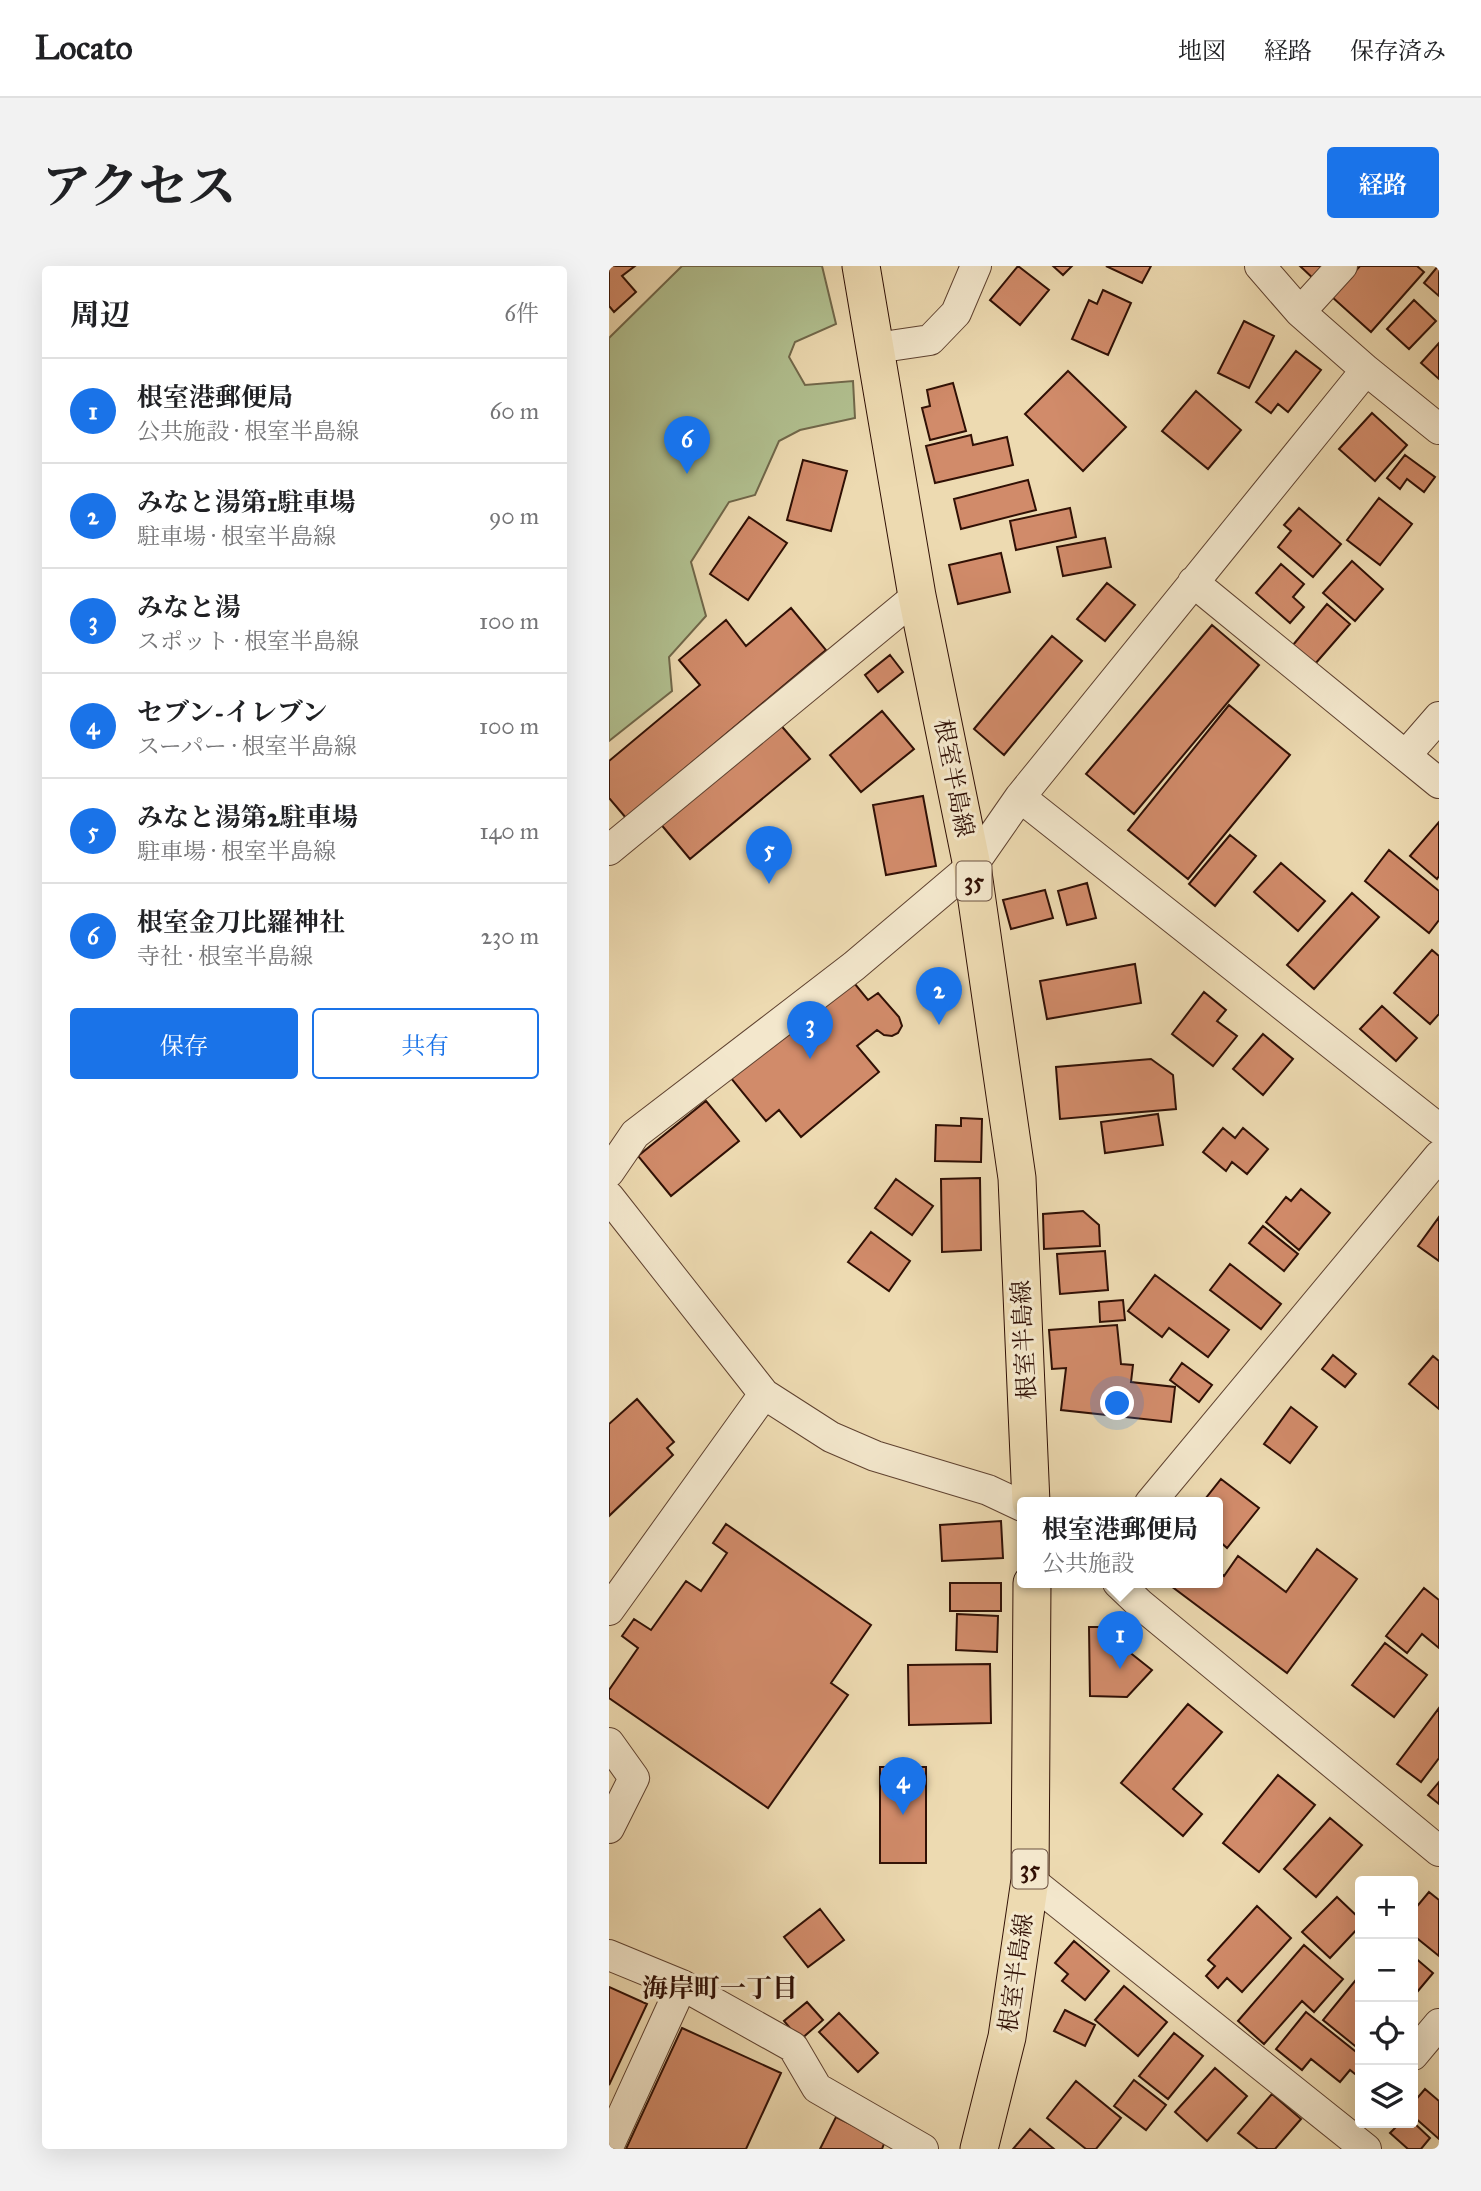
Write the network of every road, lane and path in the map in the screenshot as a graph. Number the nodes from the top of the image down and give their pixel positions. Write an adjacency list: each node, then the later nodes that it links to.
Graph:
1 (861, 266): 6 (main road, 根室半島線 / 35)
2 (976, 266): 6 (street)
3 (1260, 266): 5 (street)
4 (1342, 266): 5 (street)
5 (1300, 312): 7 (street)
6 (876, 348): 10 (main road, 根室半島線 / 35)
7 (1366, 370): 8 (street); 9 (street)
8 (1439, 429)
9 (1193, 582): 12 (street); 14 (street)
10 (917, 596): 15 (street); 16 (main road, 根室半島線 / 35)
11 (1439, 717): 12 (street)
12 (1406, 755): 13 (street)
13 (1439, 783)
14 (1020, 797): 16 (street); 17 (street)
15 (609, 850)
16 (972, 866): 19 (street); 22 (main road, 根室半島線 / 35)
17 (1439, 1129)
18 (1439, 1156): 23 (street)
19 (609, 1172)
20 (609, 1197): 21 (street)
21 (764, 1394): 24 (street); 27 (street)
22 (1031, 1497)
23 (1155, 1497)
24 (1017, 1504)
25 (1032, 1588): 31 (main road, 根室半島線 / 35)
26 (1124, 1588): 30 (street)
27 (609, 1611)
28 (609, 1743): 29 (street)
29 (609, 1828)
30 (1439, 1852)
31 (1030, 1880): 36 (street); 39 (main road, 根室半島線 / 35)
32 (609, 1955): 33 (street)
33 (682, 1985): 37 (street); 38 (street)
34 (1439, 2024): 35 (street)
35 (1418, 2050)
36 (1352, 2138)
37 (609, 2145)
38 (923, 2149)
39 (979, 2149)

